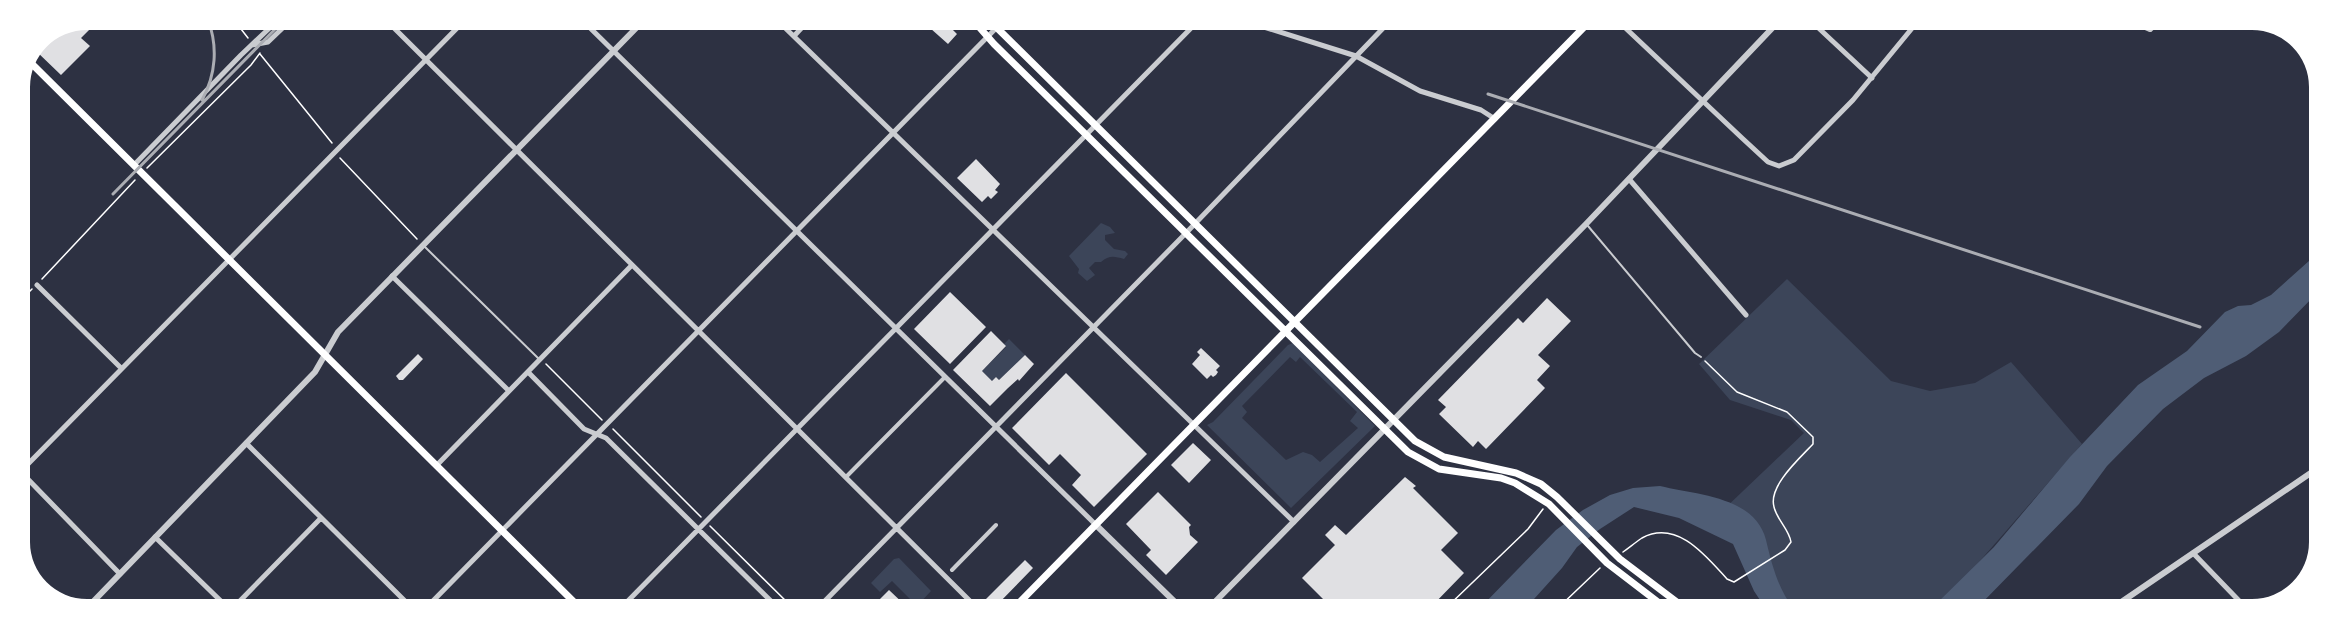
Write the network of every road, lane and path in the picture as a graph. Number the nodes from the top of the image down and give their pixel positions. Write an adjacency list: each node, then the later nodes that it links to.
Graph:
1 (241, 30): 23 (path)
2 (268, 30): 23 (street)
3 (281, 30): 23 (street)
4 (396, 30): 26 (street)
5 (455, 30): 26 (street)
6 (592, 30): 24 (street)
7 (634, 30): 24 (street)
8 (788, 30): 21 (street)
9 (800, 30): 21 (street)
10 (981, 30): 22 (main road)
11 (995, 30): 22 (street)
12 (997, 30): 31 (main road)
13 (1189, 30): 31 (street)
14 (1274, 30): 25 (street)
15 (1381, 30): 25 (street)
16 (1581, 30): 30 (main road)
17 (1628, 30): 29 (street)
18 (1771, 30): 29 (street)
19 (1821, 30): 28 (street)
20 (1911, 30): 28 (street)
21 (794, 36): 32 (street)
22 (987, 38): 32 (street); 33 (main road)
23 (252, 45): 35 (path); 36 (street)
24 (613, 51): 34 (street); 41 (street)
25 (1356, 56): 30 (street); 38 (street)
26 (426, 60): 34 (street); 35 (street)
27 (34, 66): 36 (main road)
28 (1872, 78): 29 (street)
29 (1704, 101): 37 (street)
30 (1496, 119): 49 (main road)
31 (1095, 125): 33 (street); 38 (main road)
32 (894, 132): 40 (street); 41 (street)
33 (1086, 135): 40 (street); 42 (main road)
34 (517, 150): 43 (street); 45 (street)
35 (336, 151): 43 (path); 44 (street)
36 (134, 165): 44 (main road)
37 (1629, 179): 39 (street); 48 (street)
38 (1195, 224): 42 (street); 49 (main road)
39 (1586, 224): 55 (lane); 61 (street)
40 (993, 228): 50 (street); 51 (street)
41 (796, 231): 51 (street); 52 (street)
42 (1186, 233): 50 (street); 53 (main road)
43 (423, 245): 46 (street); 56 (lane)
44 (229, 260): 54 (main road); 57 (street)
45 (632, 265): 52 (street); 56 (street)
46 (392, 276): 54 (street); 60 (street)
47 (36, 285): 57 (street)
48 (1746, 315)
49 (1296, 322): 53 (main road); 61 (main road)
50 (1093, 327): 63 (street); 64 (street)
51 (895, 329): 59 (street); 65 (street)
52 (698, 331): 62 (street); 65 (street)
53 (1287, 332): 63 (main road); 66 (main road)
54 (325, 355): 68 (street); 70 (main road)
55 (1701, 357): 85 (path)
56 (540, 360): 58 (street); 62 (path)
57 (122, 368): 69 (street)
58 (528, 372): 60 (street); 67 (street)
59 (945, 377): 64 (street); 72 (street)
60 (509, 391): 70 (street)
61 (1394, 420): 66 (street); 85 (main road)
62 (606, 424): 67 (street); 76 (path)
63 (1194, 425): 77 (street); 79 (main road)
64 (995, 426): 79 (street); 80 (street)
65 (798, 428): 72 (street); 76 (street)
66 (1385, 430): 74 (main road); 77 (street)
67 (597, 434): 81 (street); 82 (street)
68 (246, 443): 75 (street); 83 (street)
69 (30, 462)
70 (436, 466): 81 (main road)
71 (2309, 474): 84 (street)
72 (846, 477): 80 (street)
73 (30, 482): 88 (street)
74 (1547, 506): 86 (main road); 103 (path)
75 (321, 518): 91 (street); 92 (street)
76 (706, 522): 82 (street); 97 (path)
77 (1294, 522): 102 (street)
78 (996, 525): 87 (street)
79 (1096, 525): 100 (main road); 101 (street)
80 (897, 529): 98 (street); 99 (street)
81 (501, 530): 93 (street); 94 (main road)
82 (698, 530): 95 (street); 96 (street)
83 (155, 537): 88 (street); 90 (street)
84 (2193, 553): 107 (street); 108 (street)
85 (1619, 555): 106 (main road)
86 (1605, 564): 104 (path); 105 (main road)
87 (952, 570)
88 (120, 574): 89 (street)
89 (96, 599)
90 (218, 599)
91 (243, 599)
92 (403, 599)
93 (435, 599)
94 (571, 599)
95 (630, 599)
96 (768, 599)
97 (784, 599)
98 (827, 599)
99 (968, 599)
100 (1023, 599)
101 (1171, 599)
102 (1218, 599)
103 (1455, 599)
104 (1568, 599)
105 (1653, 599)
106 (1674, 599)
107 (2125, 599)
108 (2237, 599)

